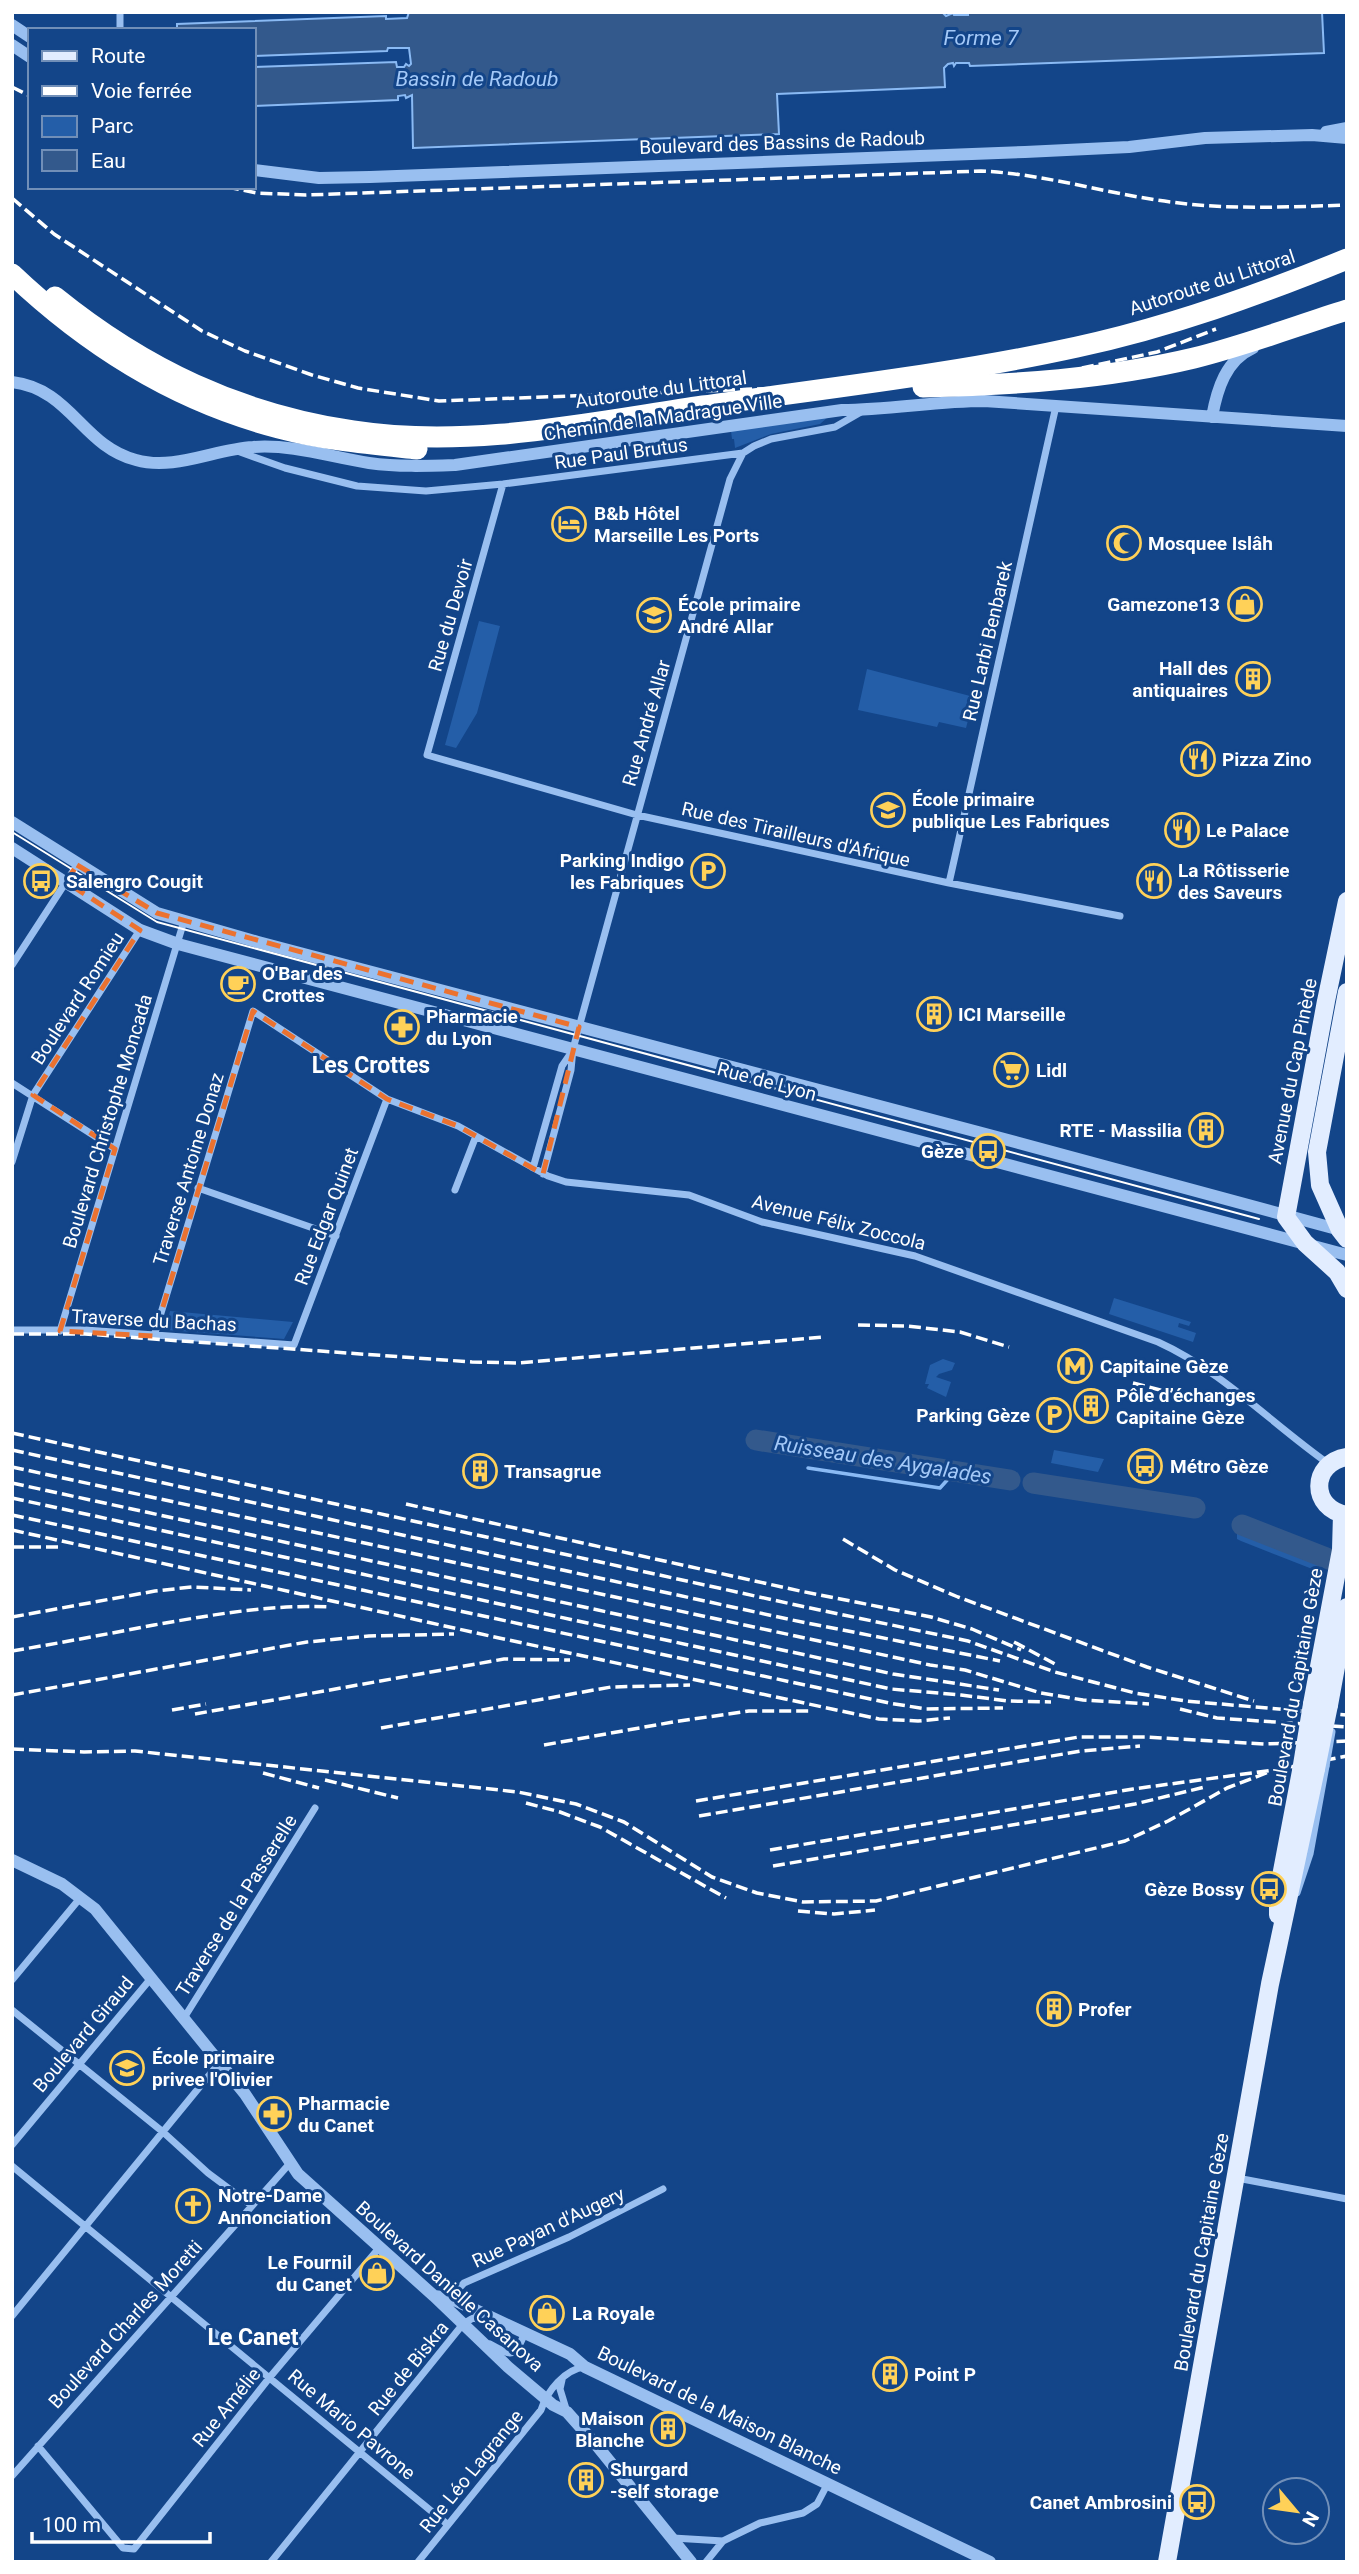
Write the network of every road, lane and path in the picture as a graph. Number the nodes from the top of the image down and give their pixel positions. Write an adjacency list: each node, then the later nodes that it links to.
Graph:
1 (12, 25): 2 (street)
2 (28, 36)
3 (12, 45): 4 (street)
4 (28, 56)
5 (1347, 128): 6 (street, Boulevard des Bassins de Radoub)
6 (1312, 135): 7 (street, Boulevard des Bassins de Radoub); 8 (street, Boulevard des Bassins de Radoub)
7 (1347, 138)
8 (256, 170)
9 (12, 258): 10 (highway, Autoroute du Littoral, bridge)
10 (1347, 259)
11 (1347, 272): 16 (highway, Autoroute du Littoral)
12 (12, 274): 16 (highway, Autoroute du Littoral)
13 (1347, 310): 16 (highway)
14 (1347, 318): 19 (street)
15 (12, 382): 21 (street, Chemin de la Madrague Ville)
16 (923, 387)
17 (1056, 406): 18 (street, Chemin de la Madrague Ville); 19 (street, Chemin de la Madrague Ville); 30 (street, Rue Larbi Benbarek)
18 (865, 410): 21 (street, Chemin de la Madrague Ville); 22 (street)
19 (1212, 417): 20 (street, Chemin de la Madrague Ville)
20 (1347, 426)
21 (231, 451): 23 (street, Rue Paul Brutus)
22 (743, 453): 23 (street, Rue Paul Brutus); 25 (street, Rue André Allar)
23 (503, 484): 24 (street, Rue du Devoir)
24 (426, 755): 25 (street, Rue des Tirailleurs d'Afrique)
25 (637, 816): 30 (street, Rue des Tirailleurs d'Afrique); 39 (street, Rue André Allar)
26 (12, 822): 28 (street, Rue de Lyon)
27 (12, 848): 29 (street, Rue de Lyon)
28 (77, 865): 29 (street); 33 (street, Rue de Lyon)
29 (66, 882): 34 (street, Rue de Lyon); 36 (street)
30 (949, 883): 32 (street, Rue des Tirailleurs d'Afrique)
31 (1347, 901): 51 (main road, Avenue du Cap Pinède)
32 (1120, 916)
33 (184, 921): 35 (street, Boulevard Christophe Moncada); 39 (street, Rue de Lyon)
34 (140, 930): 35 (street, Rue de Lyon); 42 (street, Boulevard Romieu)
35 (178, 944): 40 (street, Rue de Lyon); 45 (street, Boulevard Christophe Moncada)
36 (12, 965)
37 (1347, 992): 52 (main road, Avenue du Cap Pinède)
38 (253, 1011): 43 (street, Avenue Félix Zoccola); 49 (street, Traverse Antoine Donaz)
39 (579, 1027): 40 (street, Rue André Allar); 51 (street, Rue de Lyon)
40 (573, 1049): 47 (street, Rue André Allar); 48 (street, Rue André Allar); 54 (street, Rue de Lyon)
41 (12, 1083): 42 (street)
42 (33, 1095): 45 (street); 46 (street, Boulevard Romieu)
43 (387, 1099): 44 (street, Avenue Félix Zoccola); 53 (street, Rue Edgar Quinet)
44 (476, 1136): 47 (street, Avenue Félix Zoccola); 50 (street)
45 (115, 1149): 58 (street, Boulevard Christophe Moncada)
46 (12, 1162)
47 (533, 1168): 48 (street, Avenue Félix Zoccola)
48 (543, 1174): 62 (street, Avenue Félix Zoccola)
49 (198, 1188): 53 (street); 59 (street, Traverse Antoine Donaz)
50 (455, 1190)
51 (1286, 1217): 52 (street, Rue de Lyon); 54 (main road)
52 (1345, 1234)
53 (335, 1236): 60 (street, Rue Edgar Quinet)
54 (1305, 1243): 55 (street, Rue de Lyon); 56 (main road)
55 (1347, 1255)
56 (1347, 1289)
57 (12, 1331): 58 (street, Traverse du Bachas)
58 (60, 1331): 59 (street, Traverse du Bachas)
59 (154, 1336): 60 (street, Traverse du Bachas)
60 (294, 1345)
61 (1347, 1457): 62 (main road)
62 (1329, 1464): 63 (main road, Boulevard du Capitaine Gèze)
63 (1344, 1514): 66 (main road, Boulevard du Capitaine Gèze)
64 (1347, 1607): 66 (main road, Boulevard du Capitaine Gèze)
65 (1347, 1652): 66 (street, Boulevard du Capitaine Gèze)
66 (1326, 1705): 67 (main road, Boulevard du Capitaine Gèze, bridge); 67 (street, Boulevard du Capitaine Gèze, bridge)
67 (1314, 1768): 71 (street, Boulevard du Capitaine Gèze); 71 (main road, Boulevard du Capitaine Gèze)
68 (315, 1808): 75 (street, Traverse de la Passerelle)
69 (12, 1860): 70 (street, Boulevard Danielle Casanova)
70 (81, 1897): 72 (street, Boulevard Danielle Casanova); 73 (street)
71 (1278, 1950): 82 (main road, Boulevard du Capitaine Gèze)
72 (152, 1977): 75 (street, Boulevard Danielle Casanova); 77 (street, Boulevard Giraud)
73 (12, 1980)
74 (12, 2011): 77 (street)
75 (184, 2018): 76 (street, Boulevard Danielle Casanova)
76 (220, 2062): 78 (street); 80 (street, Boulevard Danielle Casanova)
77 (78, 2064): 78 (street); 79 (street, Boulevard Giraud)
78 (163, 2132): 85 (street); 86 (street)
79 (12, 2145)
80 (291, 2162): 85 (street, Boulevard Charles Moretti); 87 (street, Boulevard Danielle Casanova)
81 (12, 2166): 86 (street, Rue Mario Pavrone)
82 (1235, 2178): 84 (street); 113 (main road, Boulevard du Capitaine Gèze)
83 (663, 2189): 90 (street, Rue Payan d'Augery)
84 (1347, 2199)
85 (251, 2205): 88 (street, Boulevard Charles Moretti)
86 (86, 2226): 88 (street, Rue Mario Pavrone); 91 (street)
87 (379, 2248): 89 (street, Boulevard Danielle Casanova); 97 (street, Rue Amélie)
88 (171, 2295): 97 (street, Rue Mario Pavrone); 101 (street, Boulevard Charles Moretti)
89 (434, 2296): 90 (street, Boulevard de la Maison Blanche); 92 (street, Boulevard Danielle Casanova)
90 (450, 2298): 93 (street, Boulevard de la Maison Blanche)
91 (12, 2316)
92 (463, 2324): 93 (street); 95 (street, Boulevard Danielle Casanova); 102 (street, Rue de Biskra)
93 (510, 2326): 94 (street, Boulevard de la Maison Blanche)
94 (524, 2333): 95 (street); 96 (street, Boulevard de la Maison Blanche)
95 (474, 2335): 99 (street, Boulevard Danielle Casanova)
96 (585, 2367): 98 (street, Rue Léo Lagrange); 104 (street, Boulevard de la Maison Blanche)
97 (270, 2377): 101 (street, Rue Amélie); 102 (street, Rue Mario Pavrone)
98 (562, 2379): 99 (street, Rue Léo Lagrange); 100 (street)
99 (545, 2397): 100 (street, Boulevard Danielle Casanova); 105 (street, Rue Léo Lagrange)
100 (568, 2412): 106 (street, Boulevard Danielle Casanova)
101 (38, 2446): 103 (street, Boulevard Charles Moretti)
102 (360, 2451): 105 (street, Rue Mario Pavrone); 108 (street, Rue de Biskra)
103 (12, 2476)
104 (828, 2483): 107 (street); 112 (street, Boulevard de la Maison Blanche)
105 (447, 2524): 109 (street, Rue Léo Lagrange)
106 (672, 2538): 107 (street); 110 (street, Boulevard Danielle Casanova)
107 (723, 2541): 111 (street)
108 (271, 2562)
109 (418, 2562)
110 (691, 2562)
111 (706, 2562)
112 (990, 2562)
113 (1167, 2562)

